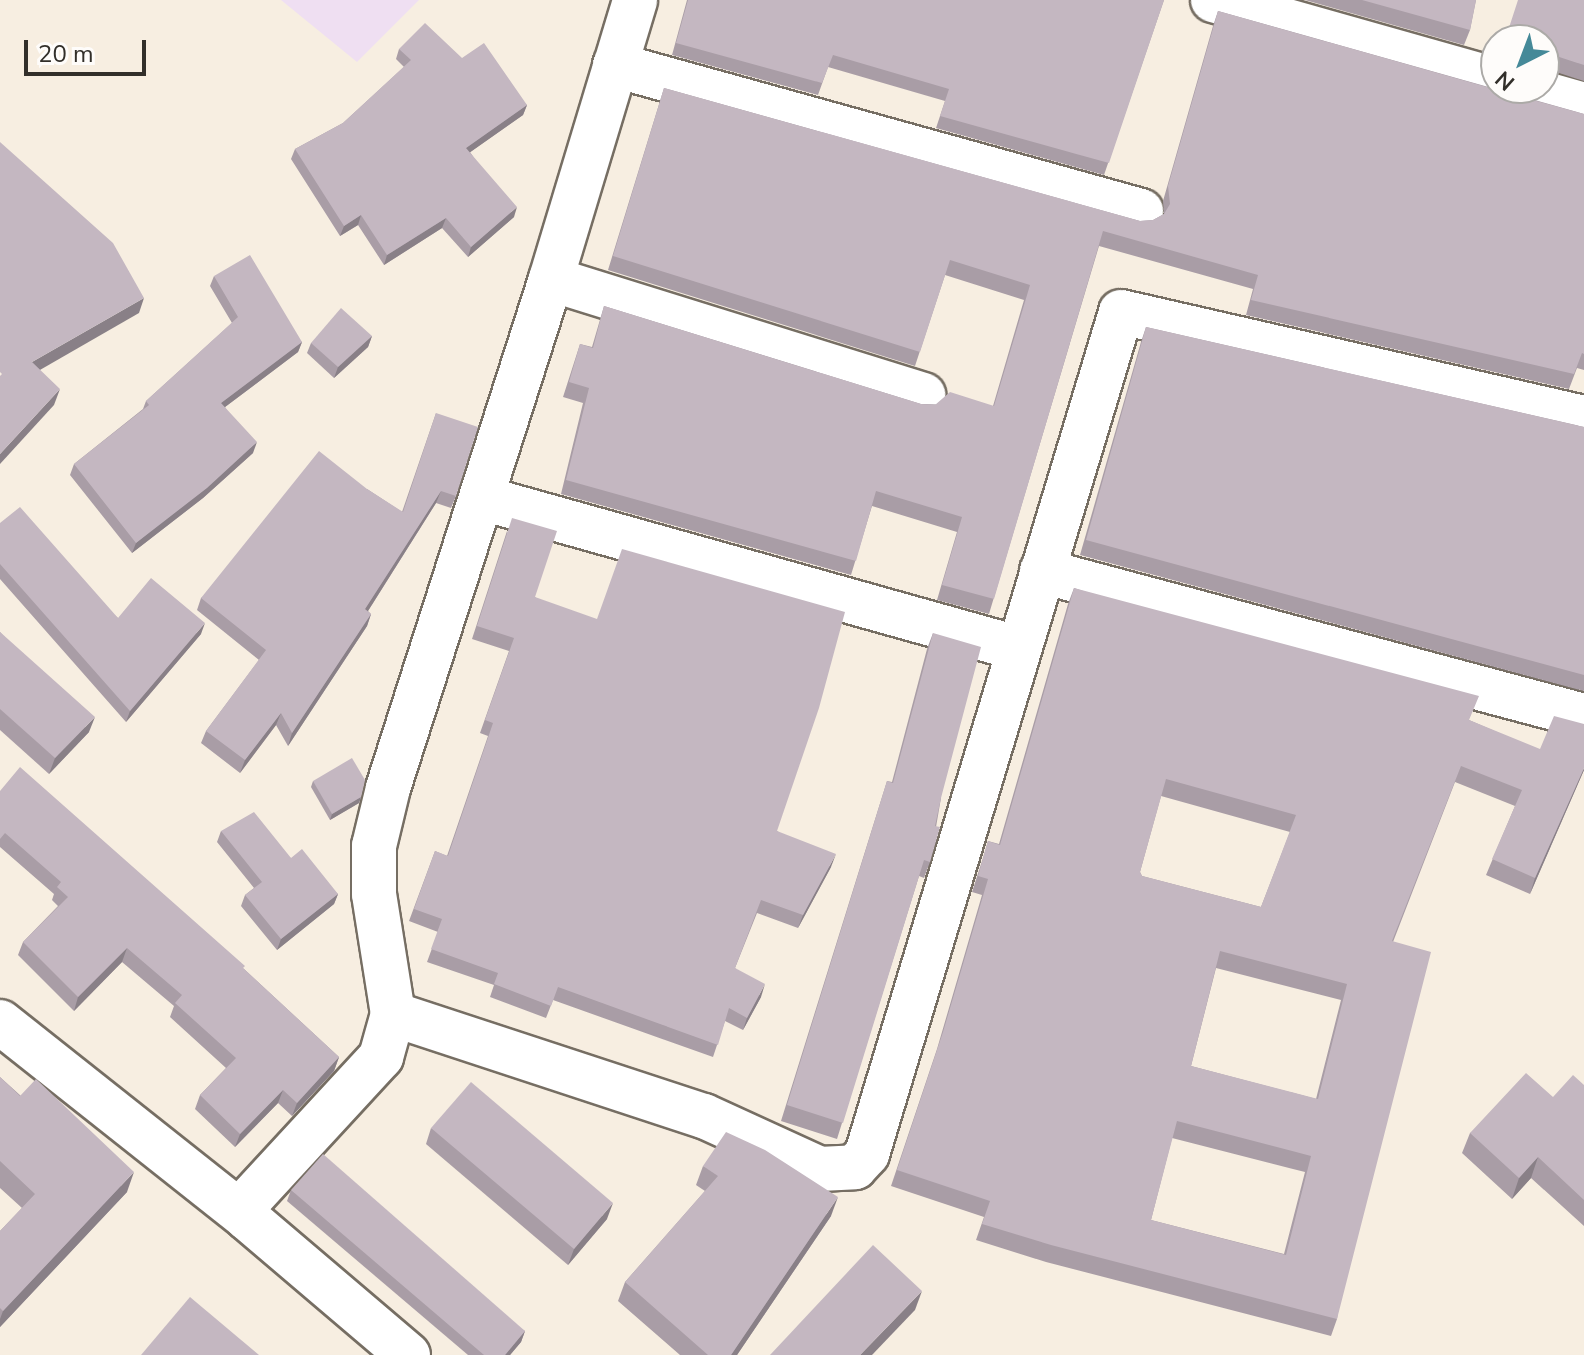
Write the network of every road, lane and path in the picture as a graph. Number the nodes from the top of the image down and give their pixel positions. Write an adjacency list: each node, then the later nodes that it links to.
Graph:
1 (635, 0): 3 (street)
2 (1213, 0): 4 (street)
3 (615, 65): 7 (street); 8 (street)
4 (1480, 75)
5 (1560, 98): 6 (street)
6 (1584, 105)
7 (1141, 211)
8 (551, 279): 9 (street); 11 (street)
9 (923, 395)
10 (1584, 418): 12 (street)
11 (482, 498): 13 (street); 15 (street)
12 (1042, 571): 13 (street); 14 (street)
13 (1017, 648): 15 (street)
14 (1584, 716)
15 (393, 1014): 17 (street)
16 (0, 1022): 17 (street)
17 (247, 1218): 18 (street)
18 (408, 1355)

